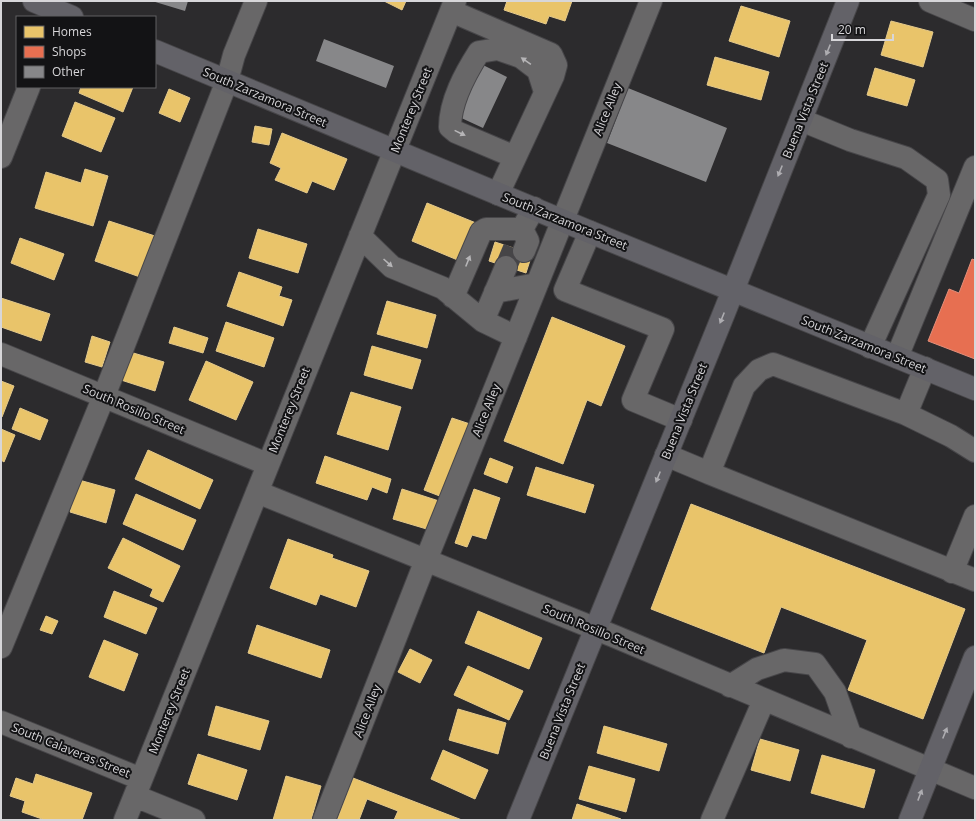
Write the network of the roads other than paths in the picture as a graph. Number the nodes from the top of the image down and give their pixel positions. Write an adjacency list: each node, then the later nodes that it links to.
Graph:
1 (34, 1): 7 (main road)
2 (256, 1): 10 (street)
3 (651, 1): 22 (street, Alice Alley)
4 (848, 1): 13 (main road, Buena Vista Street, one-way to 13)
5 (930, 1): 8 (street)
6 (453, 6): 12 (street); 14 (street, Monterey Street)
7 (63, 12)
8 (975, 20)
9 (156, 51): 10 (main road, South Zarzamora Street)
10 (227, 81): 14 (main road, South Zarzamora Street); 36 (street)
11 (29, 88): 15 (street)
12 (546, 92): 16 (street); 16 (street, one-way to 16)
13 (801, 120): 19 (street); 27 (main road, Buena Vista Street, one-way to 27)
14 (395, 151): 18 (main road, South Zarzamora Street); 24 (street, Monterey Street)
15 (1, 157)
16 (515, 157): 18 (street)
17 (975, 167): 20 (street)
18 (498, 194): 21 (main road, South Zarzamora Street)
19 (939, 195): 20 (street); 31 (street)
20 (968, 207): 33 (street)
21 (534, 208): 22 (main road, South Zarzamora Street); 25 (street)
22 (562, 220): 23 (main road, South Zarzamora Street); 26 (street, Alice Alley)
23 (590, 232): 27 (main road, South Zarzamora Street); 38 (street)
24 (360, 236): 28 (street, one-way to 28); 41 (street, Monterey Street)
25 (509, 257): 26 (street); 28 (street, one-way to 25); 29 (street)
26 (537, 284): 30 (street, Alice Alley)
27 (733, 290): 31 (main road, South Zarzamora Street); 38 (main road, Buena Vista Street, one-way to 38)
28 (453, 297): 29 (street)
29 (482, 321): 30 (street)
30 (516, 337): 45 (street, Alice Alley)
31 (870, 347): 33 (main road, South Zarzamora Street)
32 (1, 354): 36 (street, South Rosillo Street)
33 (897, 357): 34 (main road, South Zarzamora Street)
34 (925, 368): 35 (main road, South Zarzamora Street); 37 (street)
35 (975, 389)
36 (104, 396): 41 (street, South Rosillo Street); 49 (street)
37 (906, 414): 39 (street); 42 (street)
38 (681, 420): 40 (main road, Buena Vista Street)
39 (975, 452)
40 (666, 456): 42 (street); 48 (main road, Buena Vista Street, one-way to 48)
41 (267, 464): 43 (street, Monterey Street)
42 (709, 473): 46 (street)
43 (257, 492): 45 (street, South Rosillo Street); 57 (street, Monterey Street)
44 (975, 516): 46 (street)
45 (426, 560): 48 (street, South Rosillo Street); 61 (street, Alice Alley)
46 (952, 572): 47 (street)
47 (975, 580)
48 (596, 629): 52 (street, South Rosillo Street); 62 (main road, Buena Vista Street)
49 (1, 648)
50 (975, 657): 51 (main road)
51 (971, 680): 56 (main road, one-way to 51)
52 (730, 686): 53 (street, South Rosillo Street); 55 (street)
53 (764, 700): 55 (street, South Rosillo Street); 63 (street)
54 (1, 722): 57 (street, South Calaveras Street)
55 (851, 737): 56 (street, South Rosillo Street)
56 (930, 770): 58 (street, South Rosillo Street); 64 (main road, one-way to 56)
57 (138, 787): 59 (street, Monterey Street); 60 (street, South Calaveras Street)
58 (975, 788)
59 (125, 820)
60 (194, 820)
61 (324, 820)
62 (518, 820)
63 (712, 820)
64 (910, 820)

